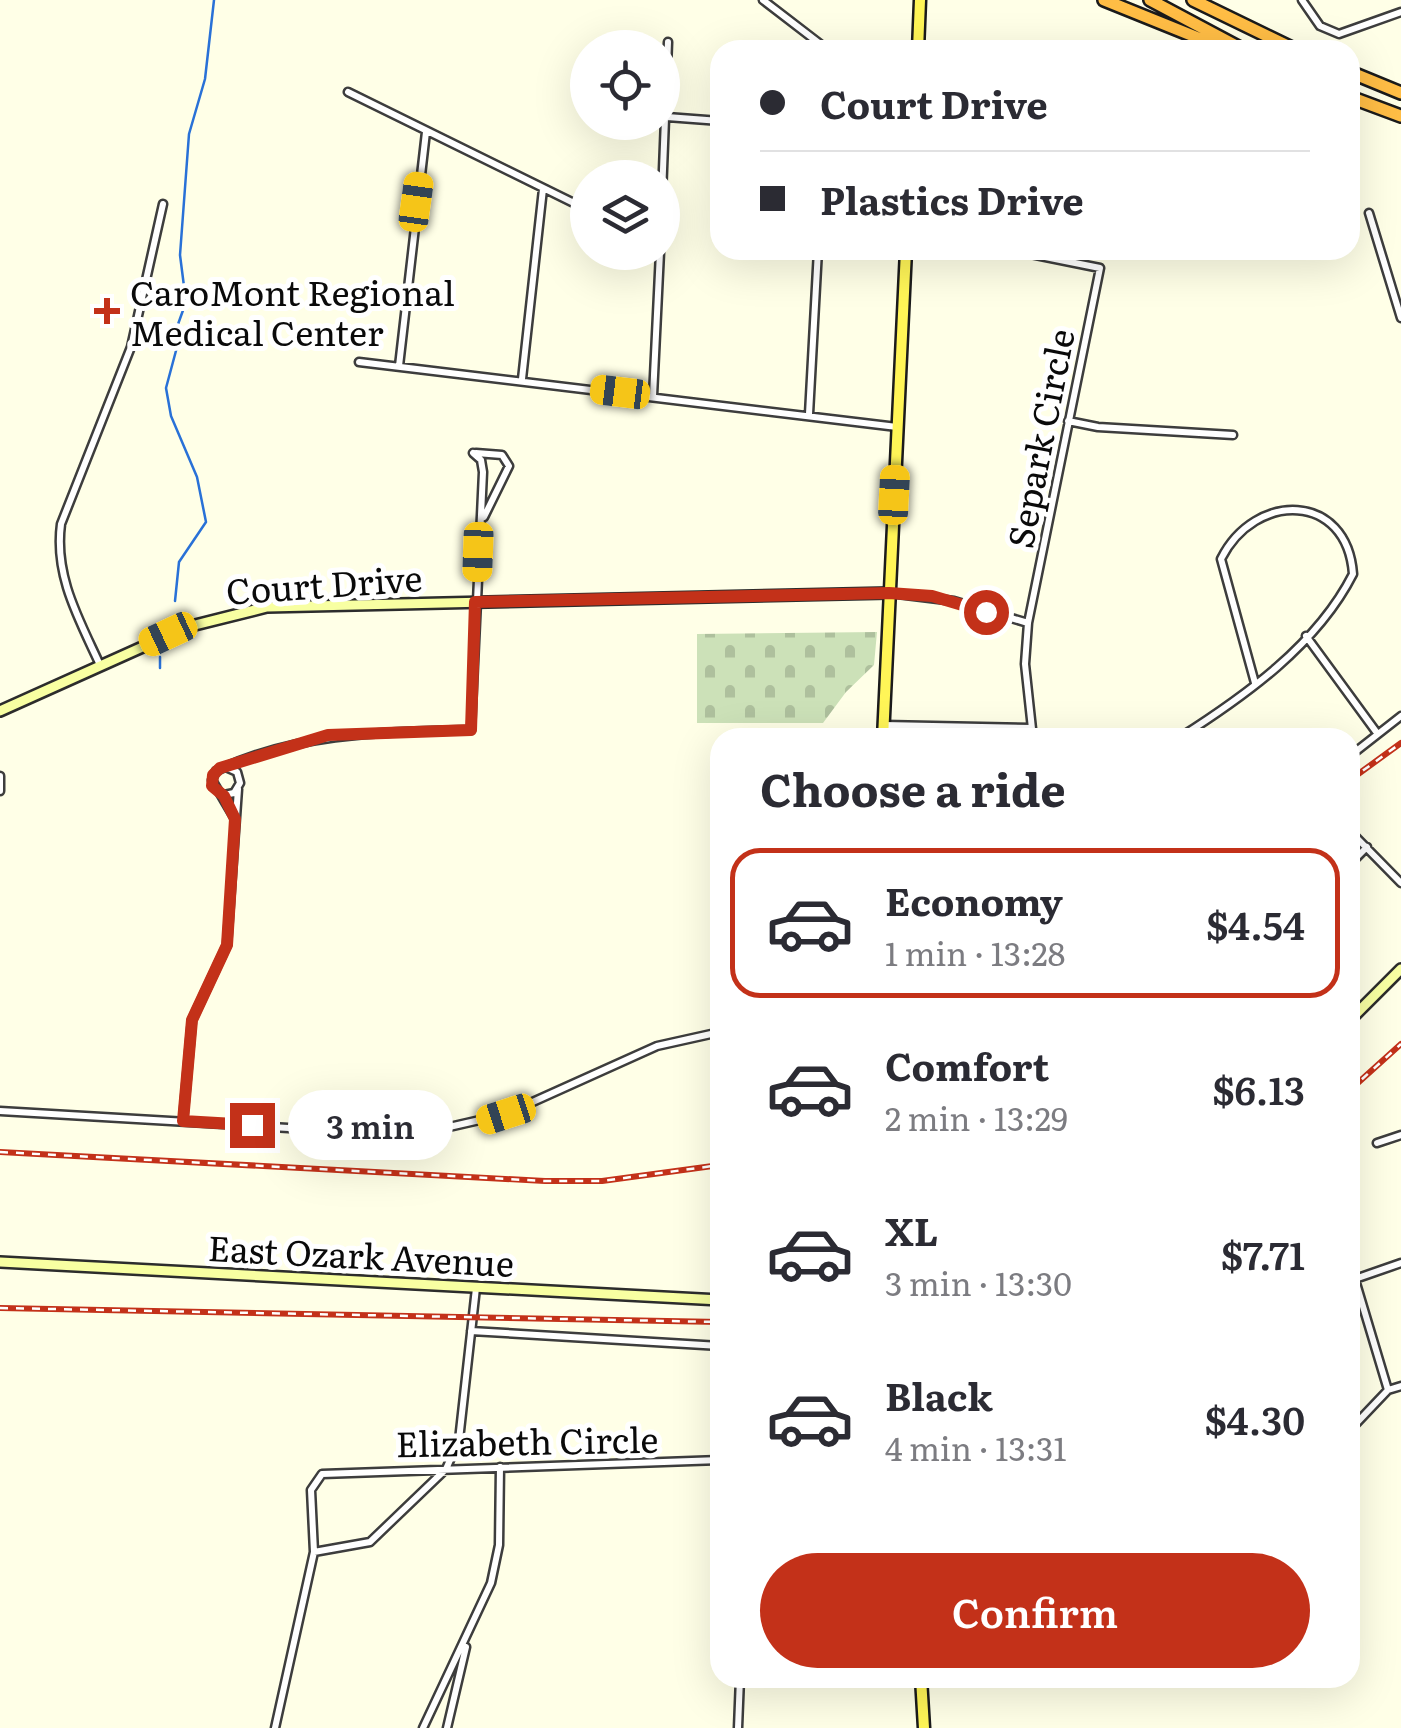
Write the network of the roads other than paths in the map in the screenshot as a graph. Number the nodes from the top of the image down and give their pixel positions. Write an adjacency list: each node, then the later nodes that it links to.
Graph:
1 (763, 0): 8 (street)
2 (920, 0): 9 (main road)
3 (1104, 0): 10 (highway)
4 (1150, 0): 11 (highway)
5 (1194, 0): 12 (highway)
6 (1302, 0): 7 (street)
7 (1401, 12)
8 (815, 40)
9 (918, 40)
10 (1203, 40)
11 (1225, 40)
12 (1276, 40)
13 (1360, 76): 15 (highway)
14 (348, 92): 20 (street)
15 (1401, 93)
16 (1360, 101): 17 (highway)
17 (1401, 116)
18 (680, 118): 19 (street)
19 (710, 120)
20 (426, 132): 21 (street); 31 (street)
21 (544, 189): 22 (street); 32 (street)
22 (570, 201)
23 (163, 204): 43 (street)
24 (1369, 213): 29 (street)
25 (817, 260): 34 (street)
26 (905, 260): 36 (main road)
27 (1060, 260): 35 (street, Separk Circle)
28 (659, 270): 33 (street)
29 (1401, 318)
30 (359, 362): 31 (street)
31 (399, 366): 32 (street)
32 (522, 379): 33 (street)
33 (653, 396): 34 (street)
34 (809, 414): 36 (street)
35 (1068, 421): 37 (street); 41 (street, Separk Circle)
36 (897, 427): 39 (main road)
37 (1233, 435)
38 (480, 528): 38 (street); 40 (street)
39 (889, 593): 40 (street, Court Drive); 41 (street, Court Drive); 47 (main road)
40 (475, 602): 43 (street, Court Drive); 52 (street)
41 (1028, 623): 48 (street, Separk Circle)
42 (1306, 636): 44 (street); 44 (street); 50 (street)
43 (100, 665): 45 (street, Court Drive)
44 (1255, 683): 49 (street)
45 (0, 710)
46 (1401, 716): 50 (street)
47 (883, 728)
48 (1032, 728)
49 (1193, 728)
50 (1377, 734): 51 (street)
51 (1360, 748)
52 (249, 758): 53 (street); 55 (street)
53 (226, 767): 55 (street); 58 (street)
54 (0, 776): 57 (street)
55 (240, 777): 56 (street)
56 (238, 789): 58 (street); 59 (street)
57 (0, 791)
58 (224, 796): 59 (street)
59 (235, 819): 68 (street)
60 (1360, 840): 61 (street)
61 (1367, 847): 62 (street); 63 (street)
62 (1360, 854)
63 (1401, 883)
64 (1401, 969): 65 (street)
65 (1360, 1010)
66 (710, 1034): 68 (street)
67 (0, 1111): 68 (street)
68 (183, 1121)
69 (1401, 1135): 70 (street)
70 (1377, 1143)
71 (0, 1262): 74 (street, East Ozark Avenue)
72 (1401, 1263): 73 (street)
73 (1360, 1277)
74 (476, 1288): 76 (street, East Ozark Avenue); 77 (street)
75 (1360, 1296): 80 (street)
76 (710, 1300)
77 (471, 1331): 78 (street); 84 (street)
78 (710, 1345)
79 (1401, 1386): 80 (street)
80 (1388, 1390): 81 (street)
81 (1360, 1419)
82 (710, 1460): 83 (street, Elizabeth Circle)
83 (500, 1467): 84 (street, Elizabeth Circle); 86 (street)
84 (446, 1469): 85 (street); 85 (street, Elizabeth Circle)
85 (314, 1552): 89 (street)
86 (467, 1641): 90 (street); 91 (street)
87 (740, 1688): 92 (street)
88 (922, 1688): 93 (main road)
89 (276, 1728)
90 (422, 1728)
91 (447, 1728)
92 (738, 1728)
93 (924, 1728)

